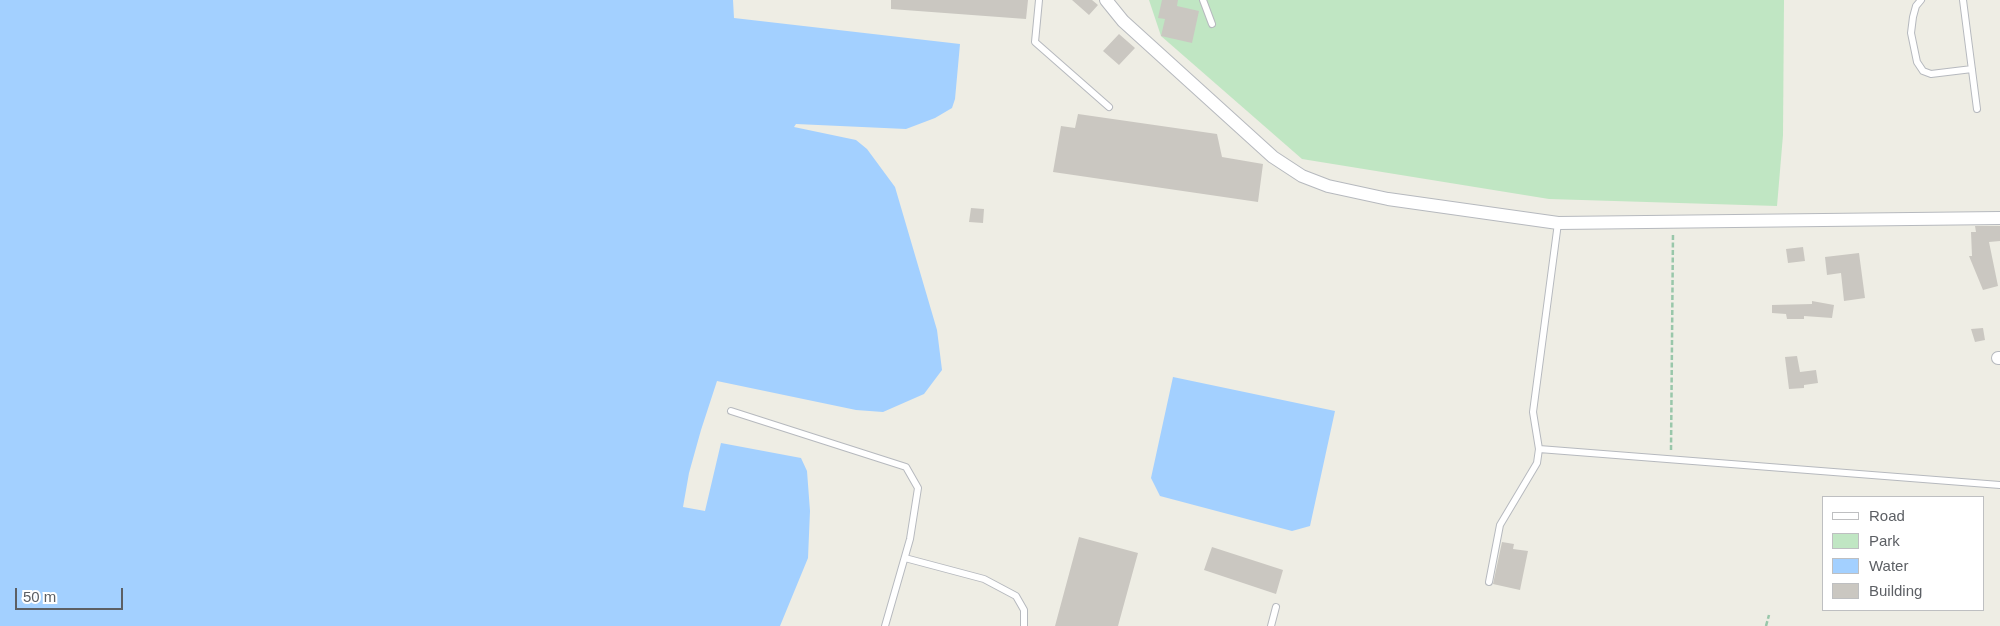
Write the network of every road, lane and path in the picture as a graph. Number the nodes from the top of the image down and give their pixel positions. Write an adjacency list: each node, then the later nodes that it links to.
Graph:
1 (1039, 0): 8 (lane)
2 (1106, 0): 12 (street)
3 (1203, 0): 6 (lane)
4 (1921, 0): 7 (lane)
5 (1963, 0): 7 (lane)
6 (1212, 24)
7 (1972, 69): 9 (lane)
8 (1109, 107)
9 (1977, 109)
10 (2000, 218): 11 (street)
11 (1673, 222): 12 (street); 15 (path)
12 (1558, 223): 14 (lane)
13 (731, 411): 17 (lane)
14 (1539, 449): 15 (lane); 18 (lane)
15 (1671, 459): 16 (lane)
16 (2000, 485)
17 (905, 558): 21 (lane); 22 (lane)
18 (1489, 582)
19 (1276, 607): 23 (lane)
20 (1769, 615): 24 (path)
21 (884, 626)
22 (1024, 626)
23 (1271, 626)
24 (1766, 626)

